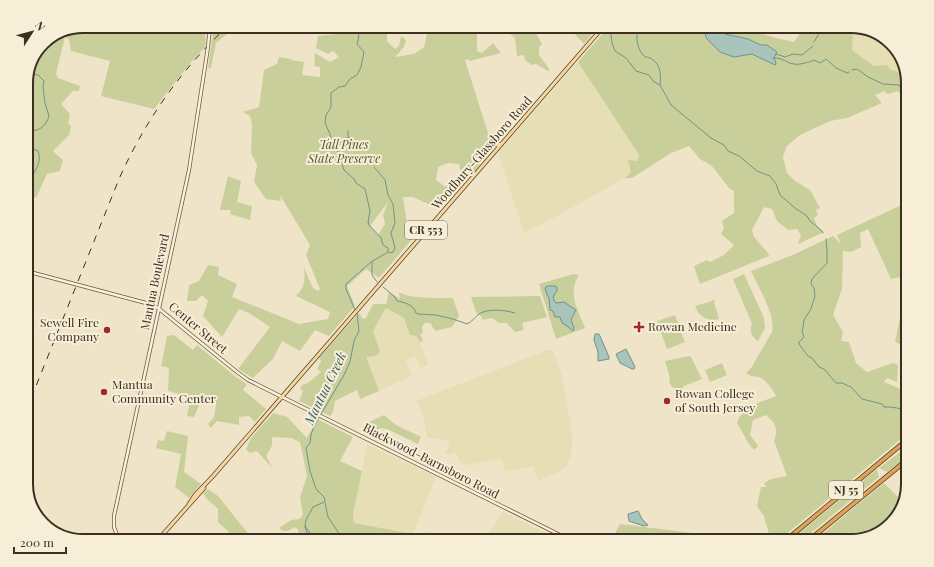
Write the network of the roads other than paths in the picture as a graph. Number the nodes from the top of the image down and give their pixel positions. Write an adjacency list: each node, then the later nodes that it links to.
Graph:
1 (210, 33): 6 (main road, Mantua Boulevard, bridge)
2 (598, 33): 4 (main road, Woodbury-Glassboro Road / CR 553)
3 (492, 141): 4 (main road)
4 (501, 144): 7 (main road, Woodbury-Glassboro Road / CR 553)
5 (33, 273): 6 (main road, Center Street)
6 (158, 308): 7 (main road, Center Street); 10 (main road, Mantua Boulevard)
7 (281, 397): 11 (main road, CR 553); 12 (main road, Blackwood-Barnsboro Road)
8 (901, 445): 13 (highway, NJ 55)
9 (901, 465): 14 (highway, NJ 55)
10 (117, 534)
11 (163, 534)
12 (558, 534)
13 (793, 534)
14 (817, 534)

